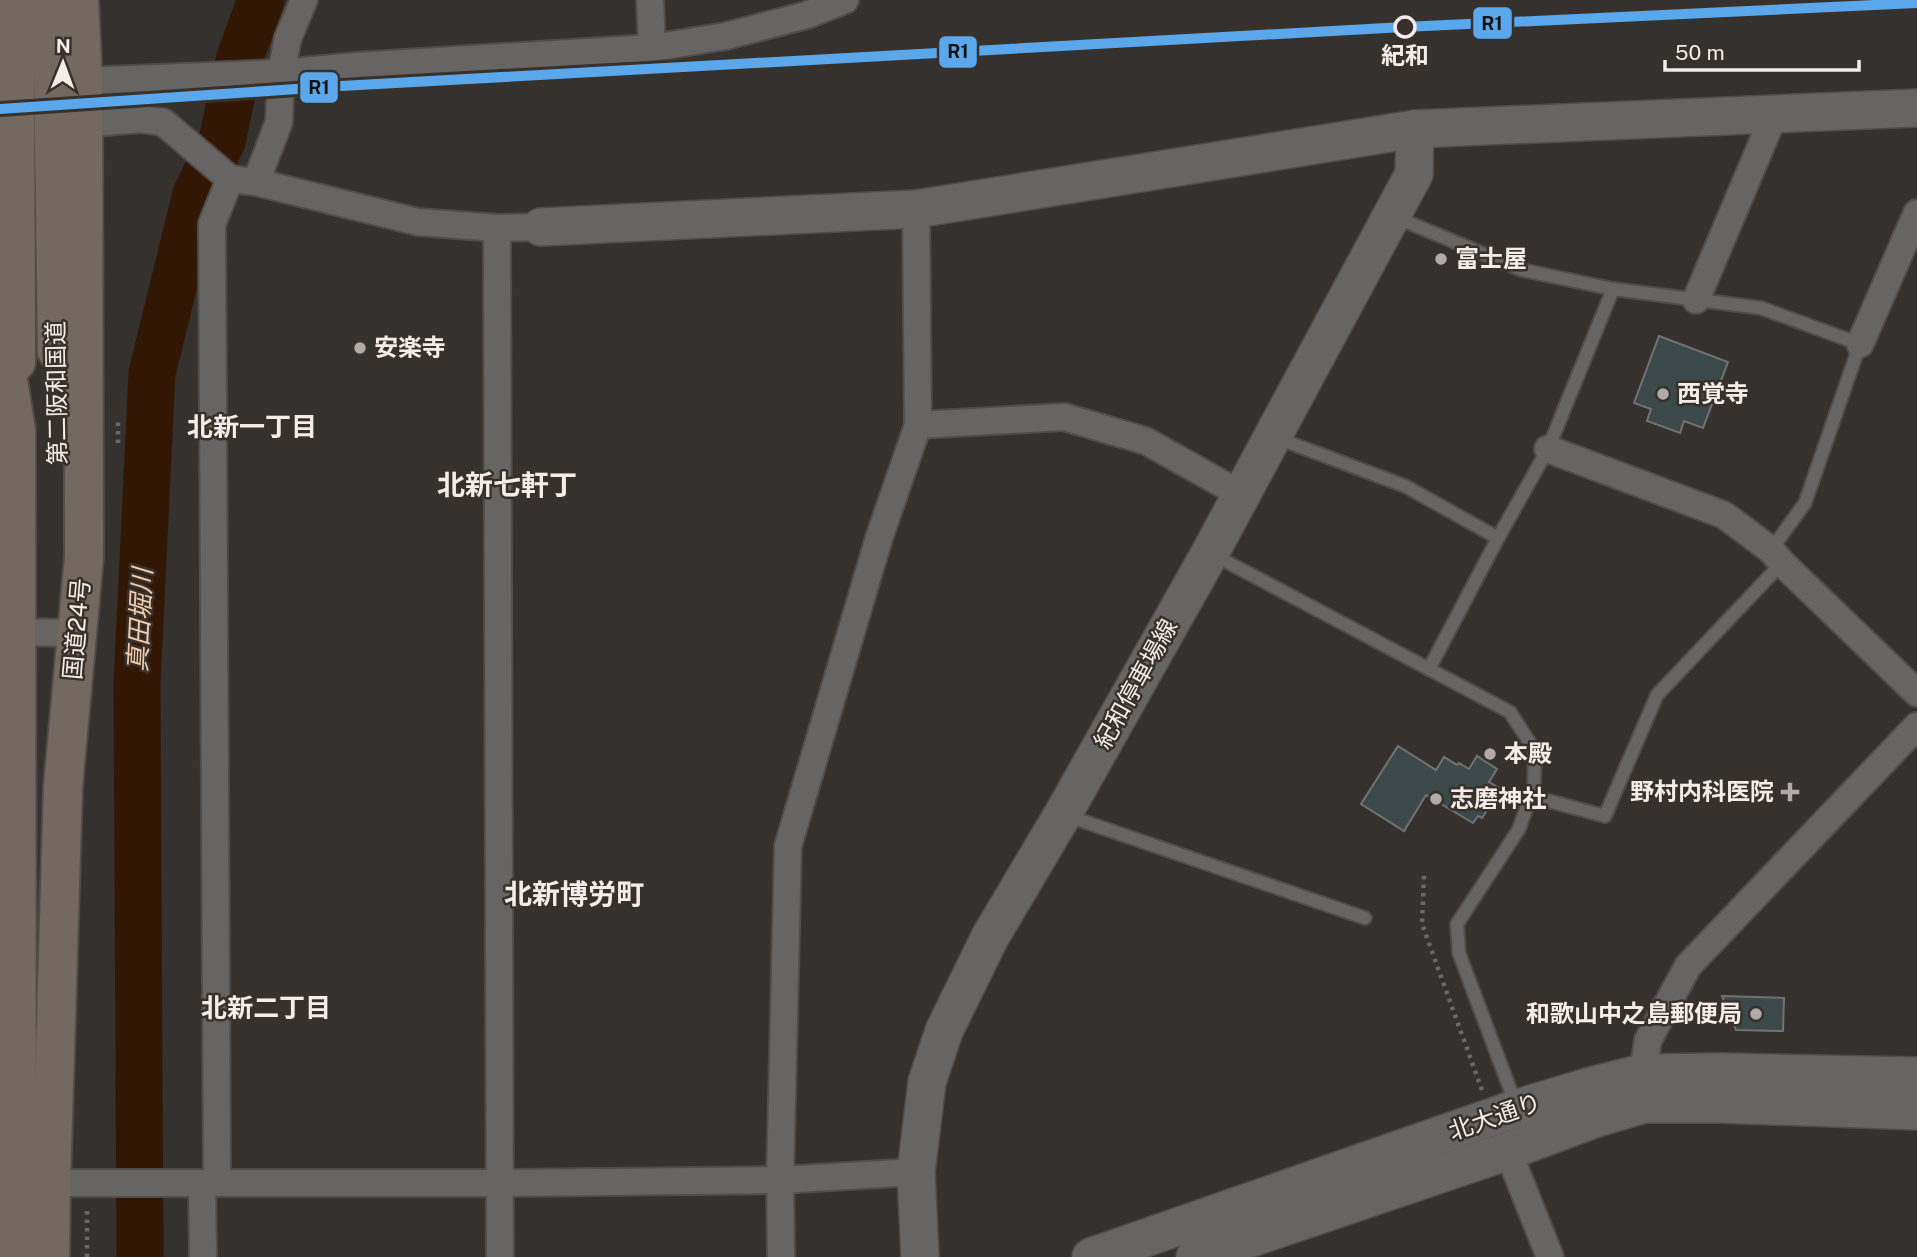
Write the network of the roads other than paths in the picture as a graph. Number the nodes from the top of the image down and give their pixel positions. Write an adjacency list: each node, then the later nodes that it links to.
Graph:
1 (15, 0): 25 (highway, 第二阪和国道)
2 (52, 0): 33 (highway, 第二阪和国道)
3 (79, 0): 9 (highway, 国道24号)
4 (304, 0): 8 (street)
5 (650, 0): 7 (street)
6 (845, 0): 7 (street)
7 (652, 48): 8 (street)
8 (274, 74): 9 (street); 14 (street)
9 (83, 81): 12 (highway, 国道24号)
10 (1917, 108): 11 (street)
11 (1774, 115): 13 (street); 21 (street)
12 (82, 124): 14 (street); 33 (highway, 国道24号)
13 (1415, 130): 15 (street); 17 (street, 紀和停車場線)
14 (243, 180): 19 (street); 48 (street)
15 (916, 209): 18 (street); 24 (street)
16 (1917, 214): 23 (street)
17 (1391, 216): 20 (lane); 26 (street, 紀和停車場線)
18 (541, 227): 19 (street)
19 (497, 228): 49 (street)
20 (1613, 289): 21 (lane); 27 (lane)
21 (1696, 300): 23 (lane)
22 (0, 332): 25 (highway, 国道24号)
23 (1860, 344): 31 (lane)
24 (918, 425): 28 (street); 46 (street)
25 (16, 430): 32 (highway, 国道24号)
26 (1274, 437): 28 (street, 紀和停車場線); 29 (lane)
27 (1548, 449): 29 (lane); 31 (street)
28 (1242, 495): 30 (street, 紀和停車場線)
29 (1499, 537): 34 (lane)
30 (1210, 553): 34 (lane); 38 (street, 紀和停車場線)
31 (1776, 556): 35 (street); 37 (lane)
32 (8, 632): 33 (street); 47 (highway, 国道24号)
33 (69, 632): 47 (highway, 国道24号)
34 (1429, 669): 37 (lane)
35 (1917, 693)
36 (1917, 726): 41 (street)
37 (1530, 796): 43 (lane)
38 (1063, 814): 39 (lane); 45 (street, 紀和停車場線)
39 (1365, 918)
40 (1917, 1076): 41 (street, 北大通り)
41 (1644, 1089): 42 (street, 北大通り); 43 (street, 北大通り); 44 (street, 北大通り)
42 (1917, 1111)
43 (1505, 1113): 56 (street, 北大通り)
44 (1508, 1152): 57 (street, 北大通り); 58 (street)
45 (916, 1172): 46 (street); 55 (street, 紀和停車場線)
46 (780, 1180): 49 (street); 54 (street)
47 (34, 1183): 48 (street); 50 (highway, 国道24号); 51 (highway, 国道24号)
48 (209, 1183): 49 (street); 52 (street)
49 (499, 1183): 53 (street)
50 (18, 1257)
51 (50, 1257)
52 (203, 1257)
53 (500, 1257)
54 (781, 1257)
55 (920, 1257)
56 (1091, 1257)
57 (1195, 1257)
58 (1550, 1257)

